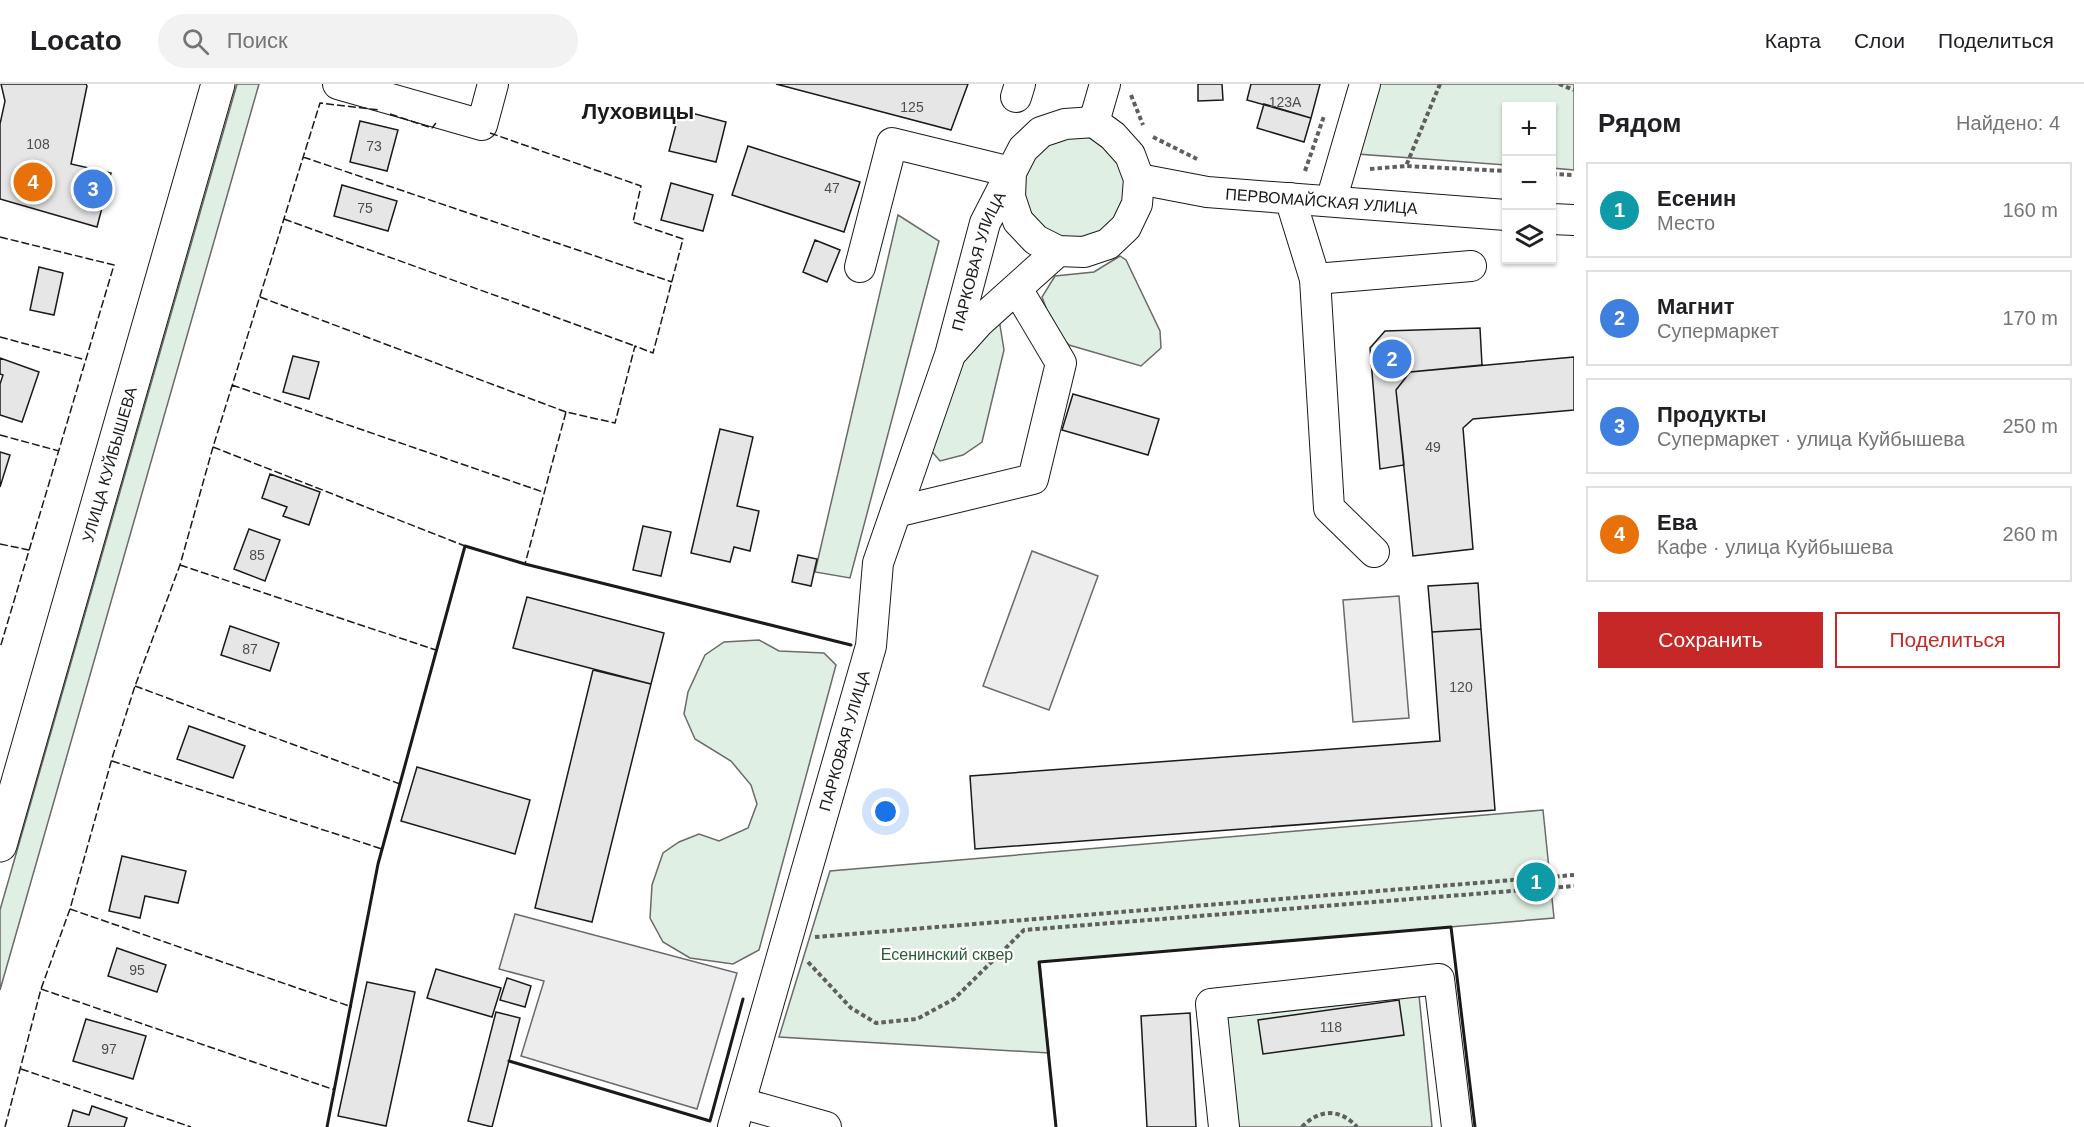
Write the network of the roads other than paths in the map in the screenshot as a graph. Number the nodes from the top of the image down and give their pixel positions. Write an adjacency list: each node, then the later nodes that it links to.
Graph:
1 (218, 84): 22 (highway, УЛИЦА КУЙБЫШЕВА)
2 (338, 84): 3 (street)
3 (493, 84)
4 (1105, 84): 6 (street)
5 (1365, 84): 10 (street)
6 (1094, 122): 7 (street); 8 (street)
7 (1011, 172): 14 (street); 16 (street); 19 (street, ПАРКОВАЯ УЛИЦА)
8 (1139, 179): 9 (street, ПЕРВОМАЙСКАЯ УЛИЦА); 14 (street)
9 (1290, 198): 10 (street, ПЕРВОМАЙСКАЯ УЛИЦА); 17 (street)
10 (1331, 201): 11 (street, ПЕРВОМАЙСКАЯ УЛИЦА)
11 (1502, 215)
12 (1556, 219): 13 (street)
13 (1574, 220)
14 (1058, 251): 18 (street, ПАРКОВАЯ УЛИЦА)
15 (1471, 266): 17 (street)
16 (860, 267)
17 (1315, 279): 21 (street)
18 (1017, 289): 19 (street, ПАРКОВАЯ УЛИЦА); 20 (street)
19 (950, 355): 20 (street, ПАРКОВАЯ УЛИЦА)
20 (896, 512): 23 (street, ПАРКОВАЯ УЛИЦА)
21 (1374, 552)
22 (0, 845)
23 (737, 1115): 24 (street)
24 (826, 1127)
25 (1224, 1127): 26 (street)
26 (1457, 1127)

